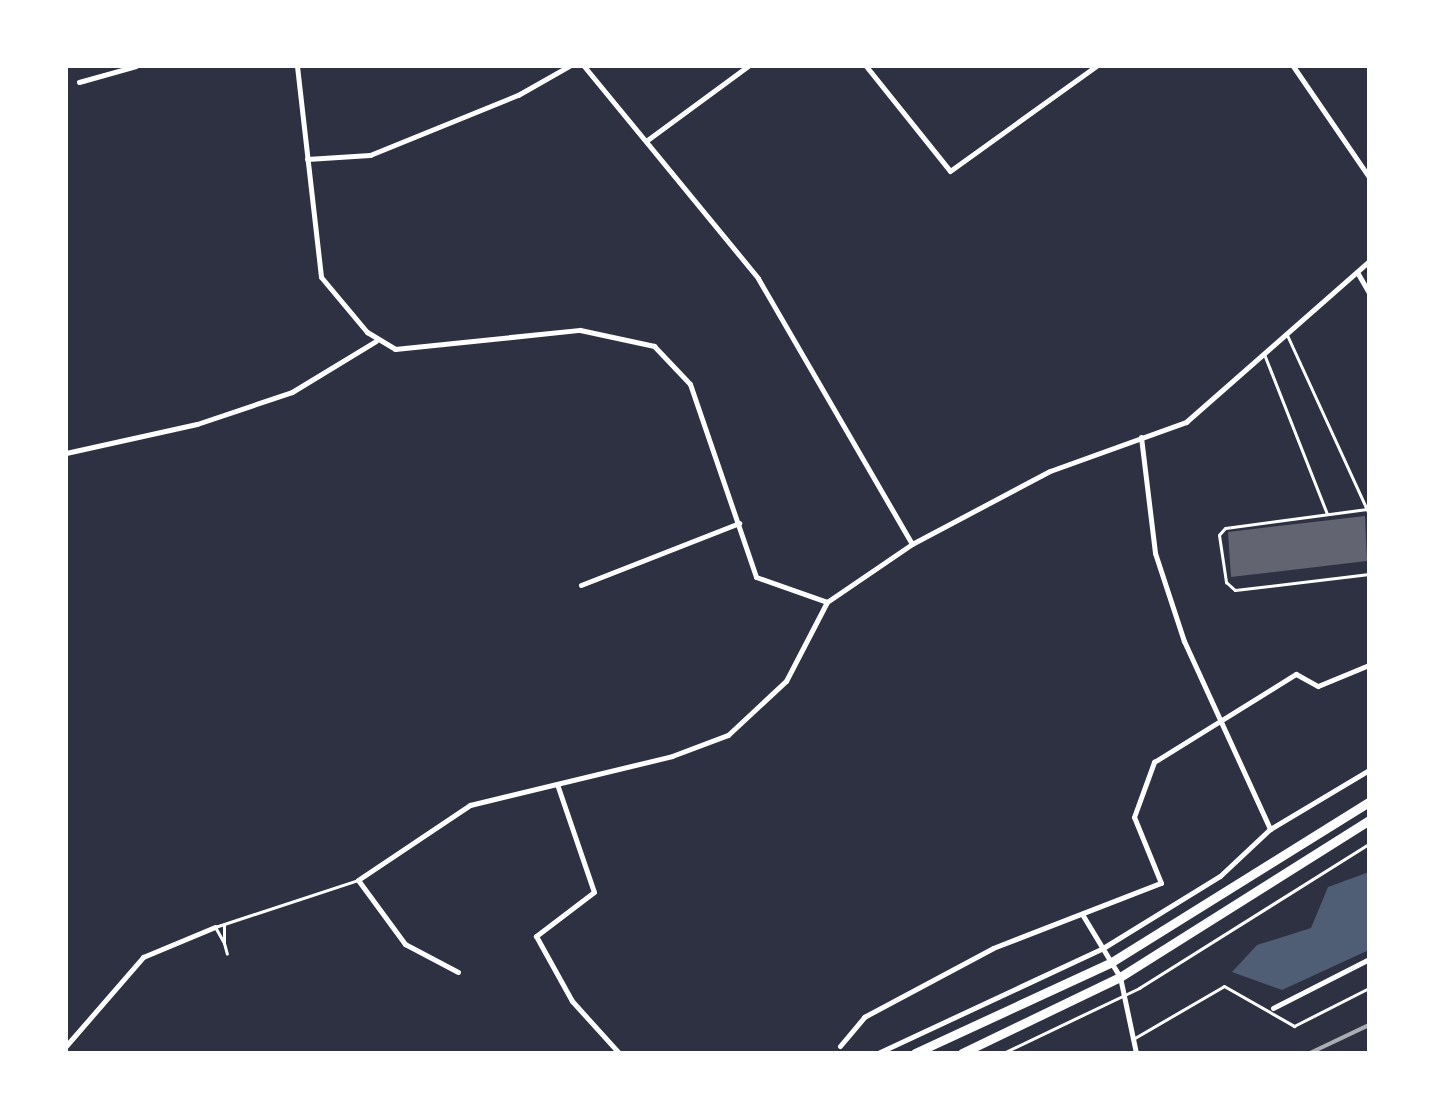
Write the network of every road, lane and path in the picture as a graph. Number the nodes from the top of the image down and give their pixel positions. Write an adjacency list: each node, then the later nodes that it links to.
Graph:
1 (136, 66): 9 (street)
2 (297, 66): 11 (street)
3 (569, 66): 11 (street)
4 (584, 66): 10 (street)
5 (748, 66): 10 (street)
6 (866, 66): 7 (street)
7 (1096, 66)
8 (1293, 66): 12 (street)
9 (79, 82)
10 (646, 141): 24 (street)
11 (307, 159): 17 (street)
12 (1369, 177)
13 (1369, 261): 14 (street)
14 (1357, 272): 15 (street); 16 (street)
15 (1369, 293)
16 (1286, 333): 18 (street); 21 (lane)
17 (376, 341): 20 (street); 23 (street)
18 (1264, 353): 19 (street); 22 (lane)
19 (1141, 437): 24 (street); 29 (street)
20 (66, 453)
21 (1368, 511): 22 (lane)
22 (1327, 514): 25 (lane)
23 (739, 523): 26 (street); 27 (street)
24 (912, 544): 27 (street)
25 (1369, 574)
26 (581, 585)
27 (827, 602): 31 (street)
28 (1369, 665): 29 (street)
29 (1214, 719): 34 (street); 37 (street)
30 (1369, 770): 34 (street)
31 (557, 784): 36 (street); 53 (street)
32 (1369, 802): 44 (highway)
33 (1369, 820): 46 (highway)
34 (1270, 829): 41 (street)
35 (1369, 844): 48 (lane)
36 (358, 880): 38 (lane); 45 (street)
37 (1081, 914): 41 (street); 52 (street)
38 (224, 925): 39 (lane); 40 (lane)
39 (215, 927): 40 (lane); 51 (street)
40 (224, 943): 42 (lane)
41 (1103, 948): 44 (street); 54 (street)
42 (227, 954)
43 (1369, 959): 49 (street)
44 (1111, 962): 46 (street); 55 (highway)
45 (458, 972)
46 (1120, 977): 48 (street); 56 (highway)
47 (1369, 988): 49 (lane)
48 (1123, 996): 50 (street); 57 (lane)
49 (1273, 1008): 50 (lane)
50 (1133, 1039): 58 (street)
51 (66, 1046)
52 (840, 1046)
53 (619, 1053)
54 (878, 1053)
55 (915, 1053)
56 (962, 1053)
57 (1003, 1053)
58 (1136, 1053)

